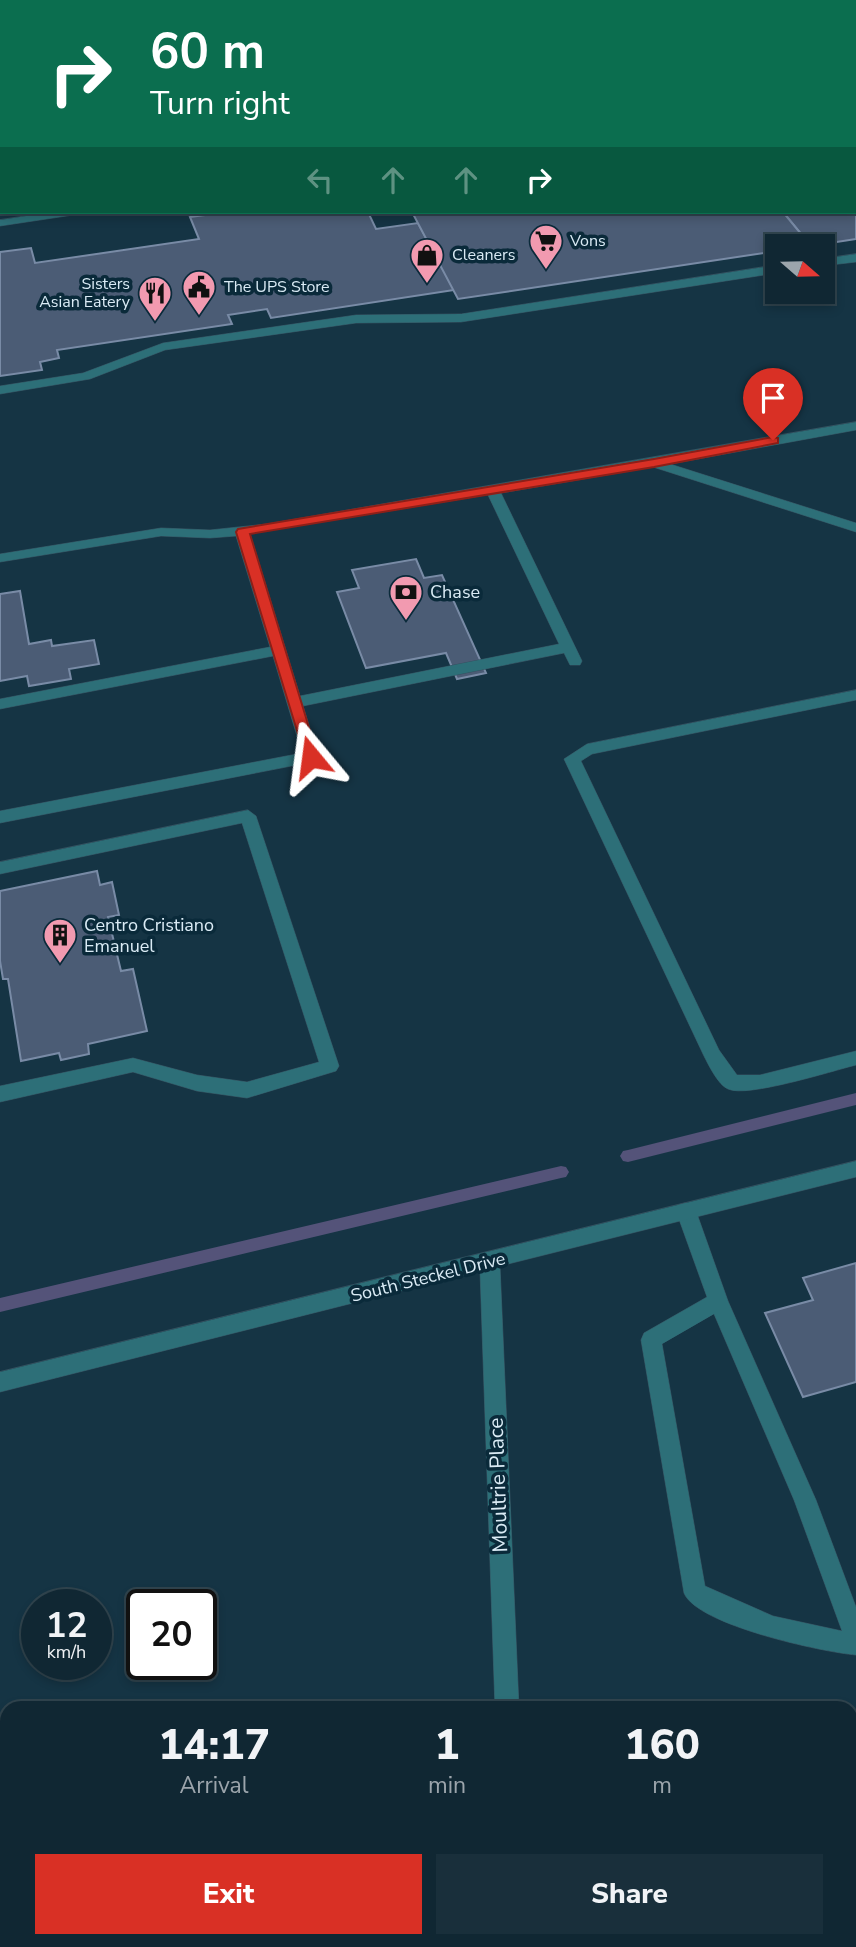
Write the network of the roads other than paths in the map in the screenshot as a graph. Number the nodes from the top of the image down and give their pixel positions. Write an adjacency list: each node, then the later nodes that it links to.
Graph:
1 (60, 214): 2 (street)
2 (0, 223)
3 (856, 258): 4 (street)
4 (835, 261)
5 (765, 272): 6 (street)
6 (0, 390)
7 (856, 426): 8 (street)
8 (654, 463): 9 (street); 10 (street)
9 (492, 489): 11 (street); 13 (street)
10 (856, 528)
11 (242, 532): 12 (street); 14 (street)
12 (0, 558)
13 (568, 647): 15 (street); 17 (street)
14 (279, 650): 17 (street); 18 (street)
15 (575, 661)
16 (856, 695): 21 (street)
17 (295, 702): 19 (street)
18 (0, 704)
19 (0, 817)
20 (0, 868): 22 (street)
21 (856, 1058)
22 (0, 1094)
23 (856, 1169): 24 (street, South Steckel Drive)
24 (686, 1211): 25 (street, South Steckel Drive); 26 (street)
25 (490, 1262): 27 (street, South Steckel Drive); 30 (street, Moultrie Place)
26 (718, 1301): 28 (street); 29 (street)
27 (0, 1382)
28 (856, 1637)
29 (856, 1644)
30 (507, 1701)

